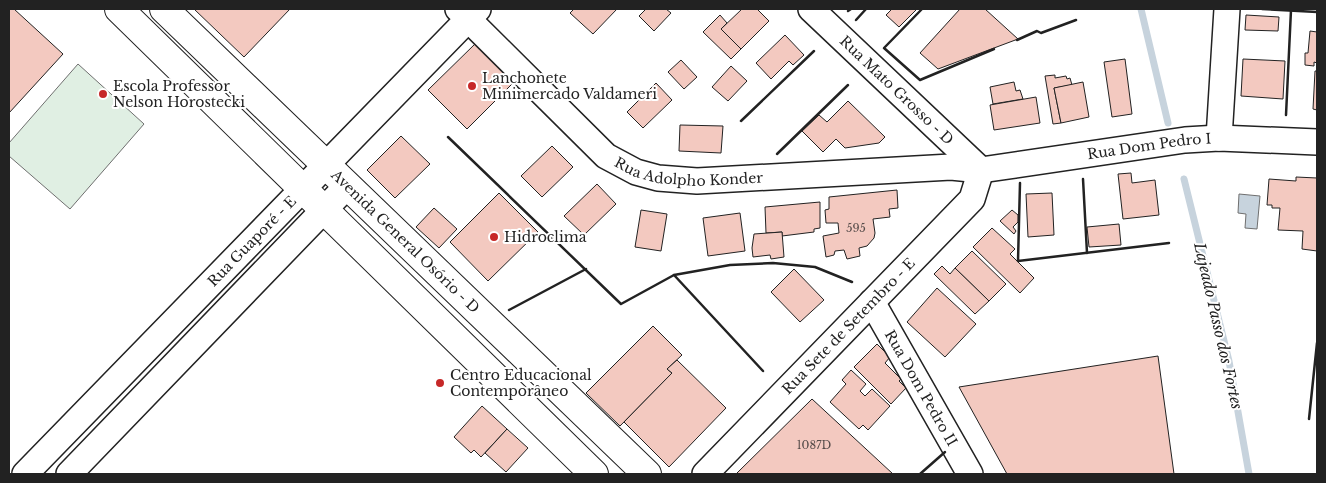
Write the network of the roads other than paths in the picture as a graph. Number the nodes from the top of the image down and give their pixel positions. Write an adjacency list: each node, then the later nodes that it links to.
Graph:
1 (119, 9): 11 (main road)
2 (164, 9): 8 (main road, Avenida General Osório - D)
3 (811, 9): 9 (street, Rua Mato Grosso - D)
4 (1228, 9): 6 (street)
5 (468, 12): 8 (street, Rua Guaporé - E); 9 (street, Rua Adolpho Konder)
6 (1219, 138): 7 (street, Rua Dom Pedro I); 9 (street, Rua Dom Pedro I)
7 (1317, 142)
8 (327, 166): 10 (main road, Avenida General Osório - D); 11 (street, Rua Guaporé - E)
9 (981, 170): 13 (street, Rua Sete de Setembro - E)
10 (347, 186): 12 (street, Rua Guaporé - E); 17 (main road, Avenida General Osório - D)
11 (305, 189): 12 (main road); 14 (street, Rua Guaporé - E)
12 (325, 210): 15 (street, Rua Guaporé - E); 16 (main road)
13 (872, 302): 18 (street, Rua Sete de Setembro - E); 19 (street, Rua Dom Pedro II)
14 (26, 474)
15 (69, 474)
16 (594, 474)
17 (647, 474)
18 (705, 474)
19 (970, 474)

